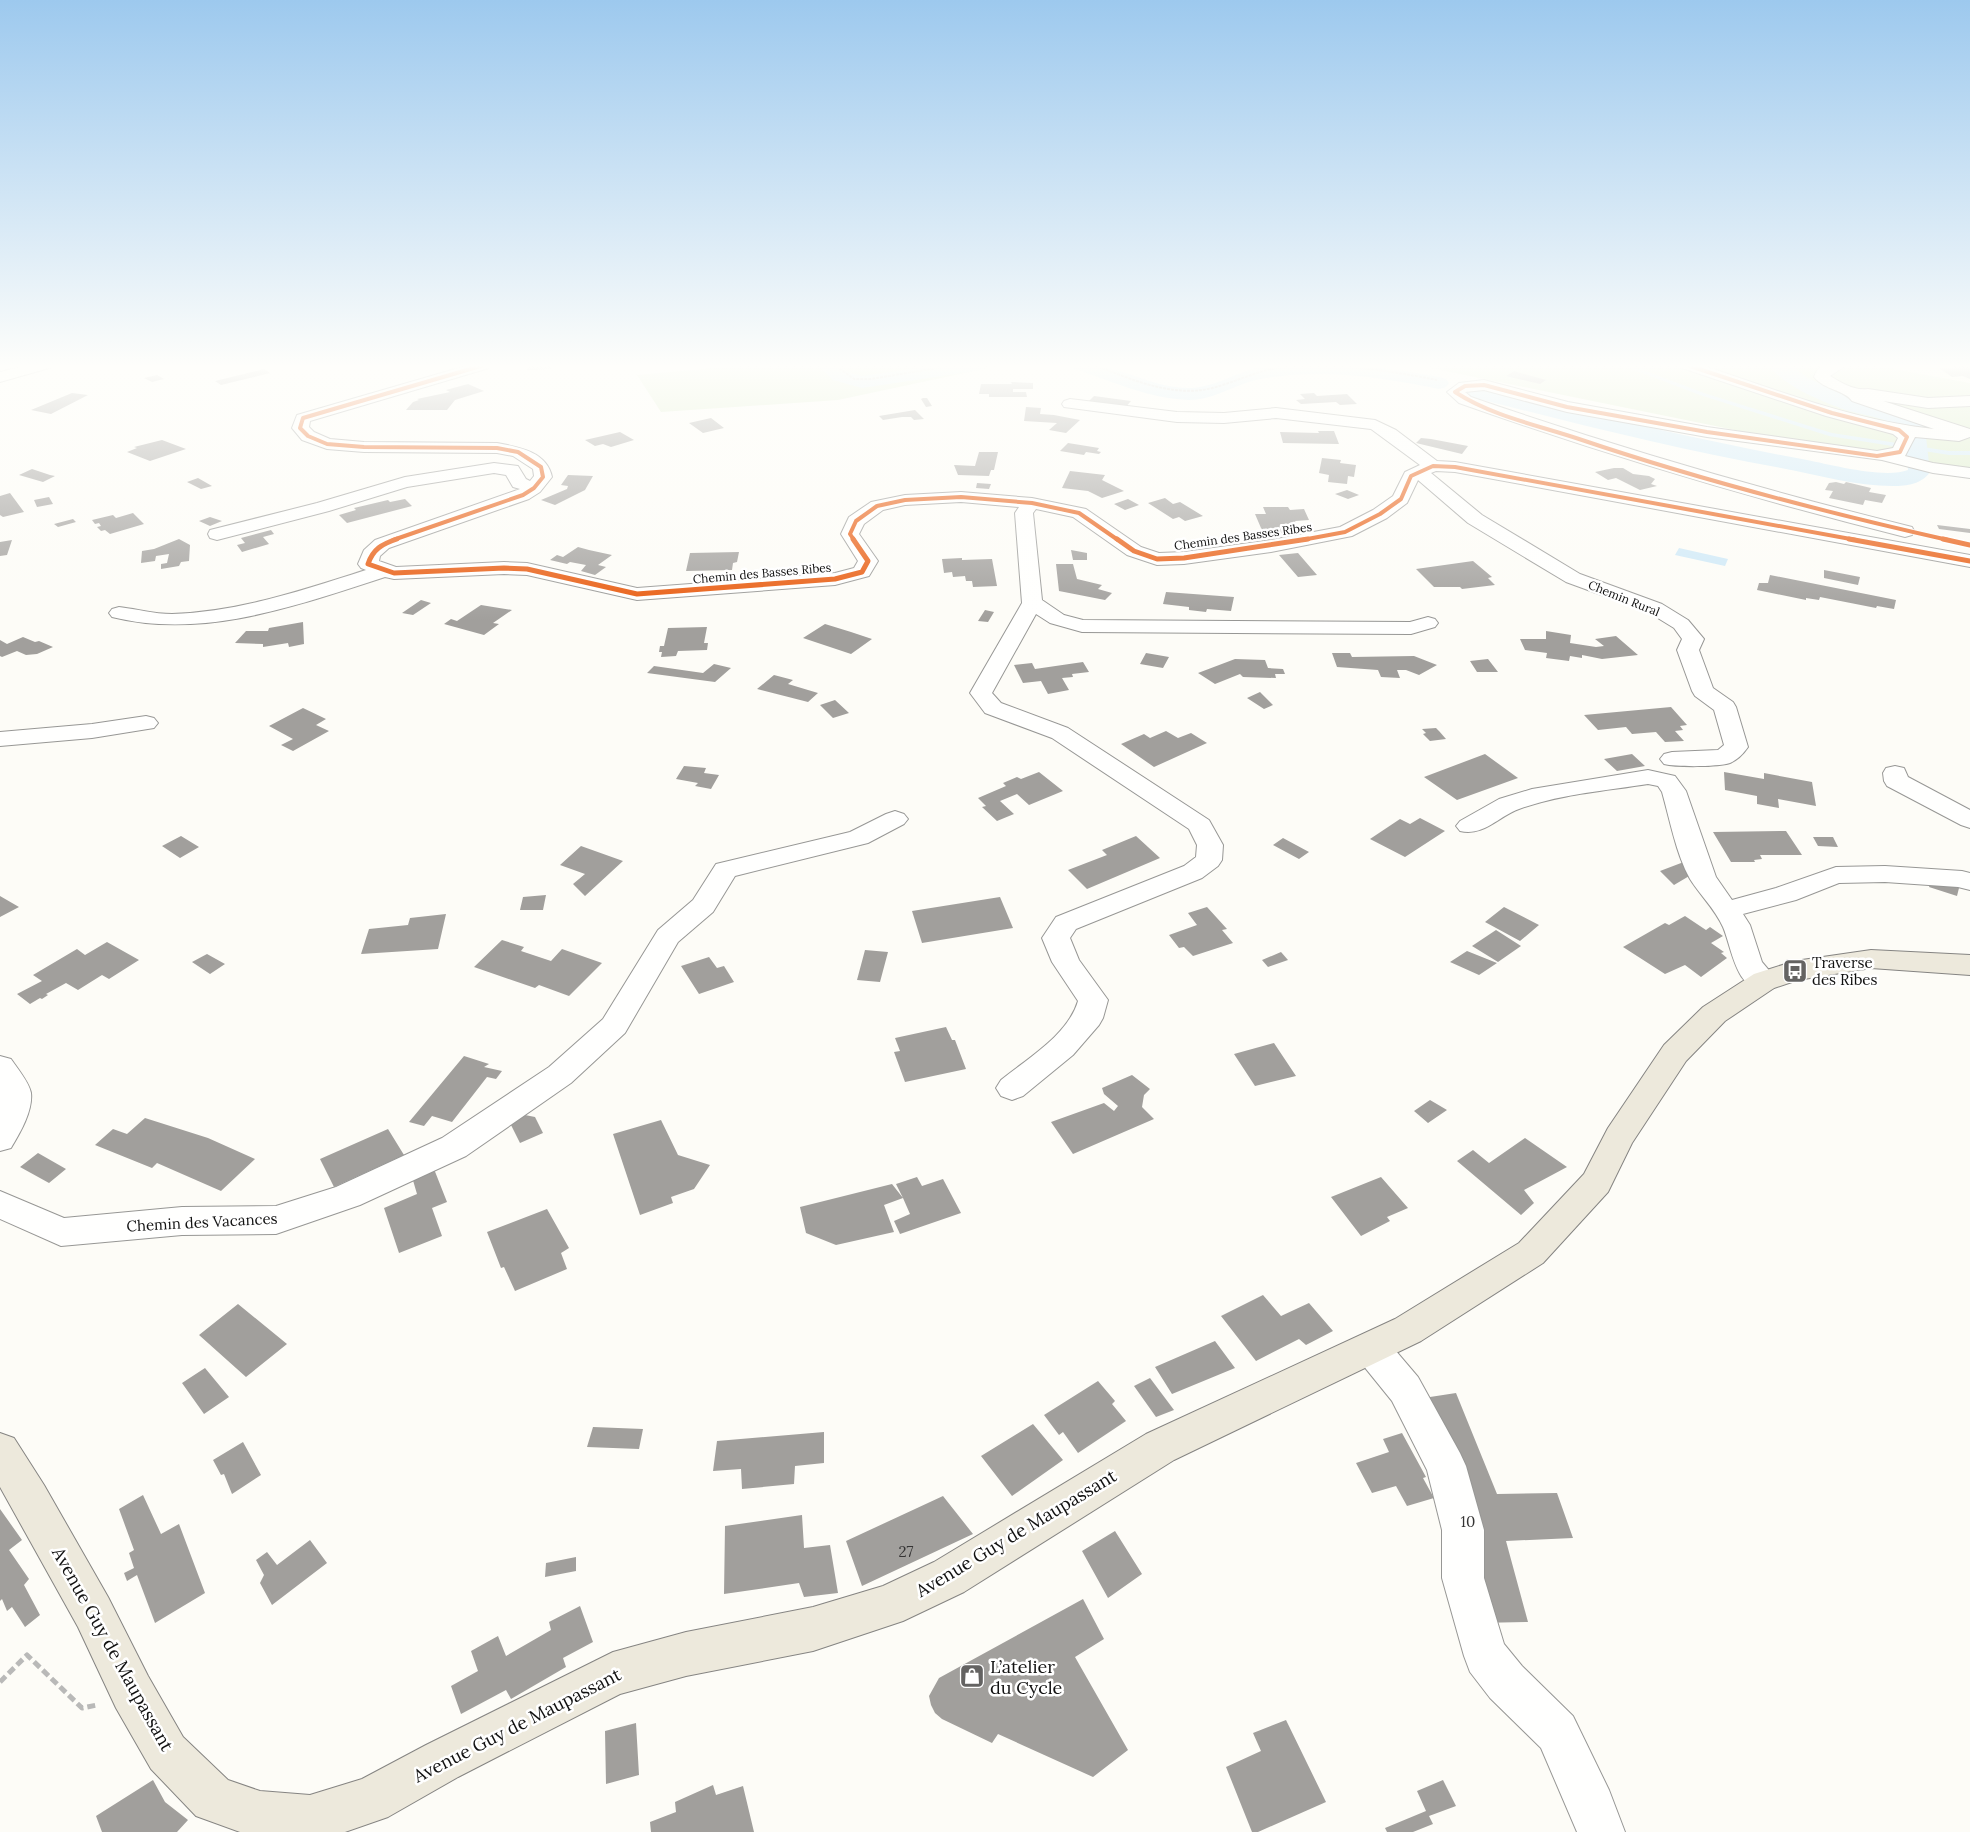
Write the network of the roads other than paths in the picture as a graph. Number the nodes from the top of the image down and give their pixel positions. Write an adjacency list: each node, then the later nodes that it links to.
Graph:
1 (510, 450): 7 (street)
2 (1411, 450): 5 (street)
3 (1615, 450): 10 (street)
4 (1907, 450): 6 (street)
5 (1426, 469): 8 (street, Chemin des Basses Ribes); 11 (street); 18 (street, Chemin Rural)
6 (1970, 473)
7 (534, 488): 9 (street); 12 (street)
8 (1032, 503): 12 (street, Chemin des Basses Ribes); 13 (street)
9 (217, 534)
10 (1970, 545)
11 (1970, 561)
12 (386, 570): 14 (street)
13 (1032, 603): 15 (street); 28 (street)
14 (119, 613)
15 (1428, 623)
16 (146, 723): 17 (street)
17 (0, 739)
18 (1669, 770): 22 (street); 24 (street)
19 (1895, 773): 21 (street)
20 (895, 819): 30 (street, Chemin des Vacances)
21 (1970, 820)
22 (1469, 826)
23 (1970, 882): 24 (street)
24 (1726, 910): 26 (street)
25 (1970, 965): 26 (main road, Avenue Guy de Maupassant)
26 (1764, 982): 31 (main road, Avenue Guy de Maupassant)
27 (0, 1067): 29 (street)
28 (1012, 1088)
29 (0, 1139)
30 (0, 1204)
31 (1371, 1348): 32 (main road, Avenue Guy de Maupassant); 33 (street)
32 (0, 1451)
33 (1601, 1832)

